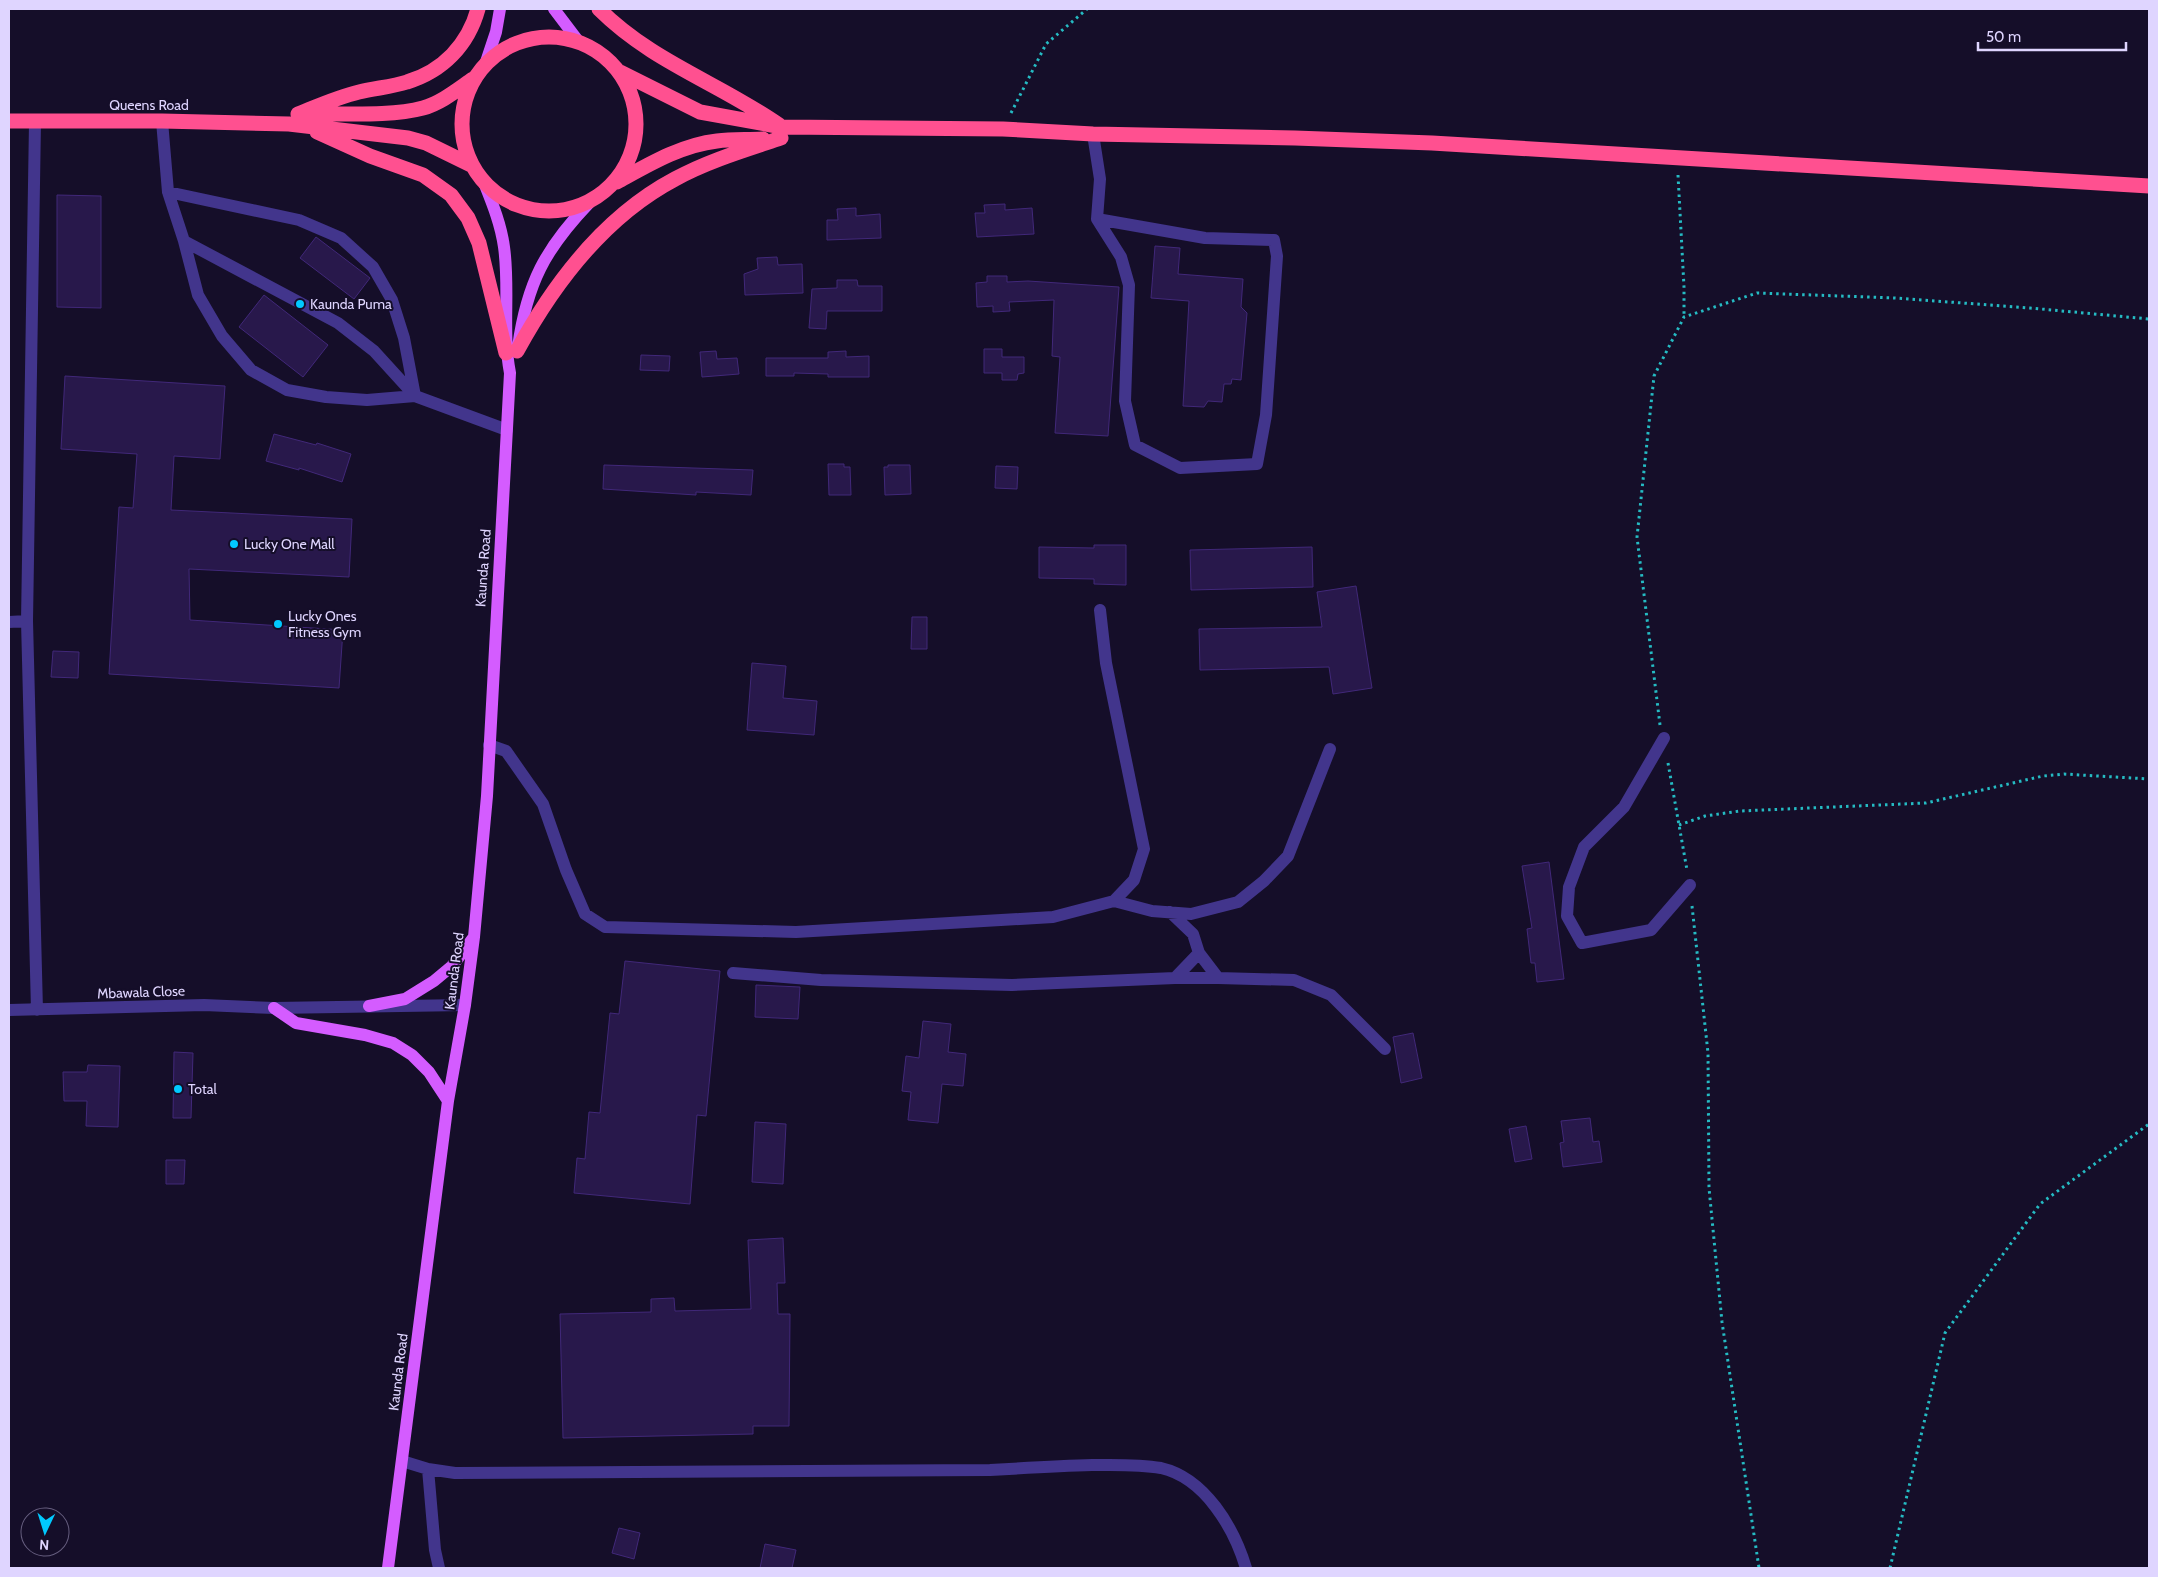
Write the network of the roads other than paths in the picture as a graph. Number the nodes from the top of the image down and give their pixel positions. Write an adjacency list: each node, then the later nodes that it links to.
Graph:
1 (478, 9): 11 (highway)
2 (500, 9): 6 (main road)
3 (554, 9): 5 (main road)
4 (599, 9): 13 (highway)
5 (579, 42): 6 (highway); 7 (highway)
6 (486, 62): 8 (highway)
7 (620, 72): 13 (highway); 16 (highway)
8 (473, 79): 11 (highway); 15 (highway)
9 (9, 121): 12 (highway, Queens Road)
10 (162, 121): 11 (highway, Queens Road); 12 (highway, Queens Road); 19 (street)
11 (296, 121): 15 (highway); 23 (highway)
12 (35, 122): 28 (street)
13 (782, 133): 14 (highway); 16 (highway); 23 (highway)
14 (1093, 134): 18 (highway); 21 (street)
15 (471, 165): 17 (highway)
16 (615, 183): 20 (highway)
17 (485, 184): 20 (highway); 23 (main road, Kaunda Road)
18 (2149, 186)
19 (168, 192): 22 (street); 24 (street)
20 (589, 202): 23 (main road, Kaunda Road)
21 (1097, 219): 21 (street)
22 (184, 241): 24 (street); 24 (street)
23 (512, 352): 25 (main road, Kaunda Road)
24 (414, 396): 25 (street)
25 (507, 430): 30 (main road, Kaunda Road)
26 (1100, 610): 33 (street)
27 (9, 622): 28 (street)
28 (27, 622): 44 (street)
29 (1664, 738): 32 (street)
30 (489, 745): 33 (street); 35 (main road, Kaunda Road)
31 (1330, 749): 34 (street)
32 (1690, 885)
33 (1114, 901): 34 (street)
34 (1170, 912): 36 (street)
35 (474, 937): 40 (main road, Kaunda Road); 41 (main road)
36 (1199, 953): 38 (street); 39 (street)
37 (733, 973): 38 (street)
38 (1174, 978): 39 (street)
39 (1218, 978): 45 (street)
40 (465, 1005): 41 (street, Mbawala Close); 46 (main road, Kaunda Road)
41 (369, 1006): 42 (street, Mbawala Close)
42 (274, 1008): 44 (street, Mbawala Close); 46 (main road)
43 (9, 1010): 44 (street, Mbawala Close)
44 (37, 1010)
45 (1385, 1050)
46 (448, 1101): 47 (main road, Kaunda Road)
47 (402, 1461): 48 (street); 49 (main road, Kaunda Road)
48 (428, 1469): 50 (street); 51 (street)
49 (388, 1568)
50 (439, 1568)
51 (1246, 1568)

